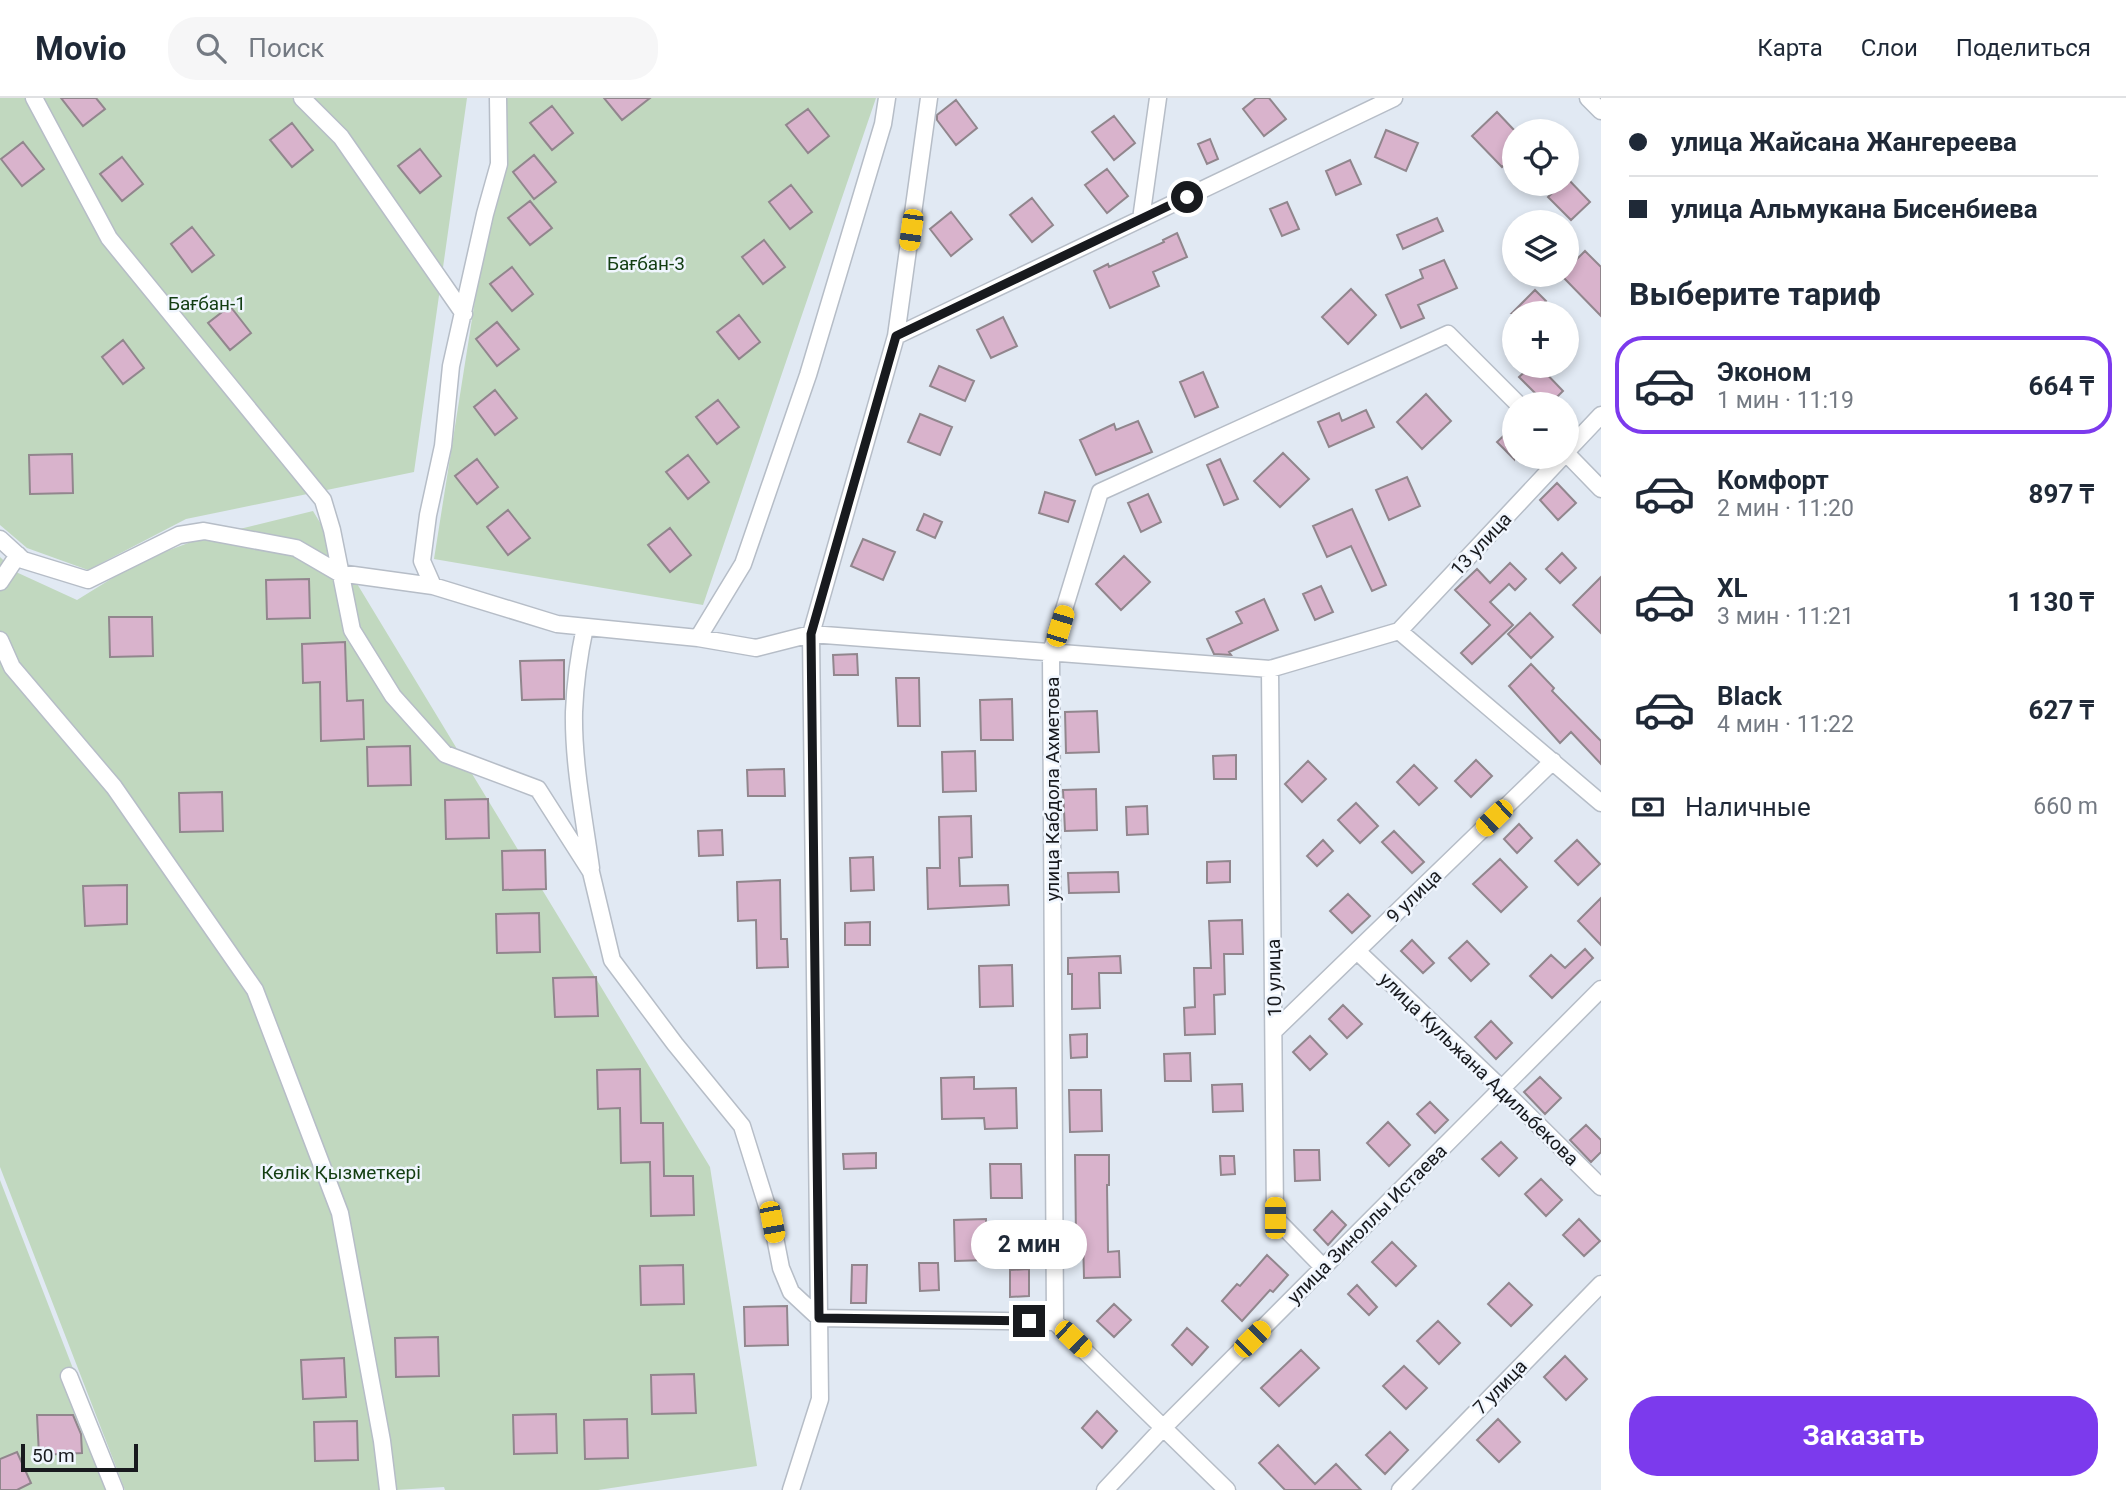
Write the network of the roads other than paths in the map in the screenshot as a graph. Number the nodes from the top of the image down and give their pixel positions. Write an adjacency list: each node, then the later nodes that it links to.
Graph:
1 (34, 98): 21 (street)
2 (302, 98): 11 (street)
3 (498, 98): 11 (street)
4 (887, 98): 27 (street)
5 (929, 98): 12 (street)
6 (1158, 98): 10 (street)
7 (1394, 98): 10 (street)
8 (1588, 98): 9 (street)
9 (1601, 111)
10 (1142, 219): 12 (street)
11 (464, 314): 23 (street)
12 (896, 336): 26 (street)
13 (1506, 392): 29 (street, улица Кабдола Ахметова)
14 (1601, 415): 15 (street)
15 (1579, 439)
16 (1579, 466): 18 (street)
17 (1551, 469): 25 (street, 13 улица)
18 (1601, 489)
19 (0, 539): 20 (street)
20 (18, 555): 21 (street); 22 (street)
21 (339, 573): 23 (street); 33 (street)
22 (0, 582)
23 (433, 586): 24 (street)
24 (585, 627): 27 (street); 33 (street)
25 (1399, 631): 30 (street); 31 (street)
26 (811, 634): 27 (street); 29 (street); 41 (street)
27 (698, 638)
28 (0, 640): 46 (street)
29 (1051, 652): 30 (street); 42 (street, улица Кабдола Ахметова)
30 (1270, 669): 36 (street, 10 улица)
31 (1553, 761): 32 (street); 34 (street, 9 улица)
32 (1601, 803)
33 (592, 872): 41 (street)
34 (1357, 951): 36 (street, 9 улица); 37 (street, улица Кульжана Адильбекова)
35 (1601, 989): 37 (street, улица Зиноллы Истаева)
36 (1275, 1030): 39 (street, 10 улица)
37 (1501, 1088): 38 (street, улица Кульжана Адильбекова); 39 (street, улица Зиноллы Истаева)
38 (1601, 1187)
39 (1323, 1267): 44 (street, улица Зиноллы Истаева)
40 (1601, 1284): 50 (street, 7 улица)
41 (819, 1318): 42 (street); 47 (street)
42 (1055, 1322): 44 (street)
43 (69, 1376): 45 (street)
44 (1164, 1428): 48 (street, улица Зиноллы Истаева); 49 (street)
45 (115, 1490)
46 (388, 1490)
47 (791, 1490)
48 (1105, 1490)
49 (1227, 1490)
50 (1399, 1490)

